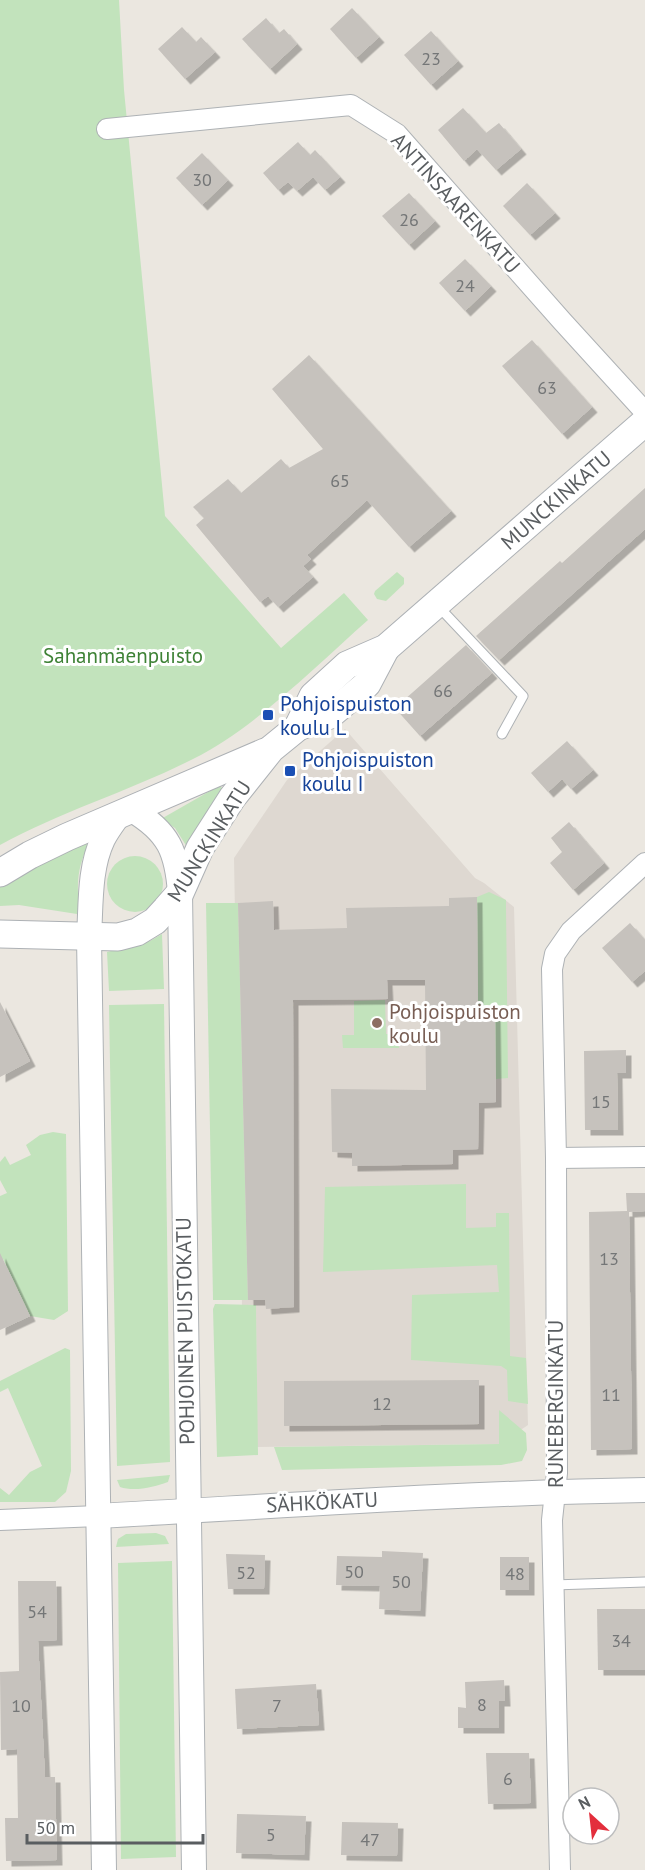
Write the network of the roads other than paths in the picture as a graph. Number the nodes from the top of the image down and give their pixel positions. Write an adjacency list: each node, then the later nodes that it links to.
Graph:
1 (107, 129): 2 (street, ANTINSAARENKATU)
2 (645, 412)
3 (645, 422): 4 (main road, MUNCKINKATU)
4 (437, 604): 5 (lane); 6 (main road, MUNCKINKATU)
5 (502, 734)
6 (271, 749): 7 (main road, MUNCKINKATU); 10 (main road, MUNCKINKATU)
7 (125, 813): 9 (main road, MUNCKINKATU); 10 (street, POHJOINEN PUISTOKATU); 12 (street)
8 (645, 864): 14 (street, RUNEBERGINKATU)
9 (0, 873)
10 (180, 893): 12 (main road, MUNCKINKATU); 17 (street, POHJOINEN PUISTOKATU)
11 (0, 934): 12 (main road, MUNCKINKATU)
12 (89, 936): 18 (street)
13 (645, 1157): 14 (street)
14 (556, 1158): 16 (street, RUNEBERGINKATU)
15 (645, 1490): 16 (street, SÄHKÖKATU)
16 (556, 1491): 17 (street, SÄHKÖKATU); 21 (street, RUNEBERGINKATU)
17 (189, 1511): 18 (street, SÄHKÖKATU); 23 (street, POHJOINEN PUISTOKATU)
18 (98, 1516): 19 (street, SÄHKÖKATU); 22 (street)
19 (0, 1520)
20 (645, 1582): 21 (lane)
21 (553, 1585): 24 (street, RUNEBERGINKATU)
22 (104, 1870)
23 (194, 1870)
24 (560, 1870)

